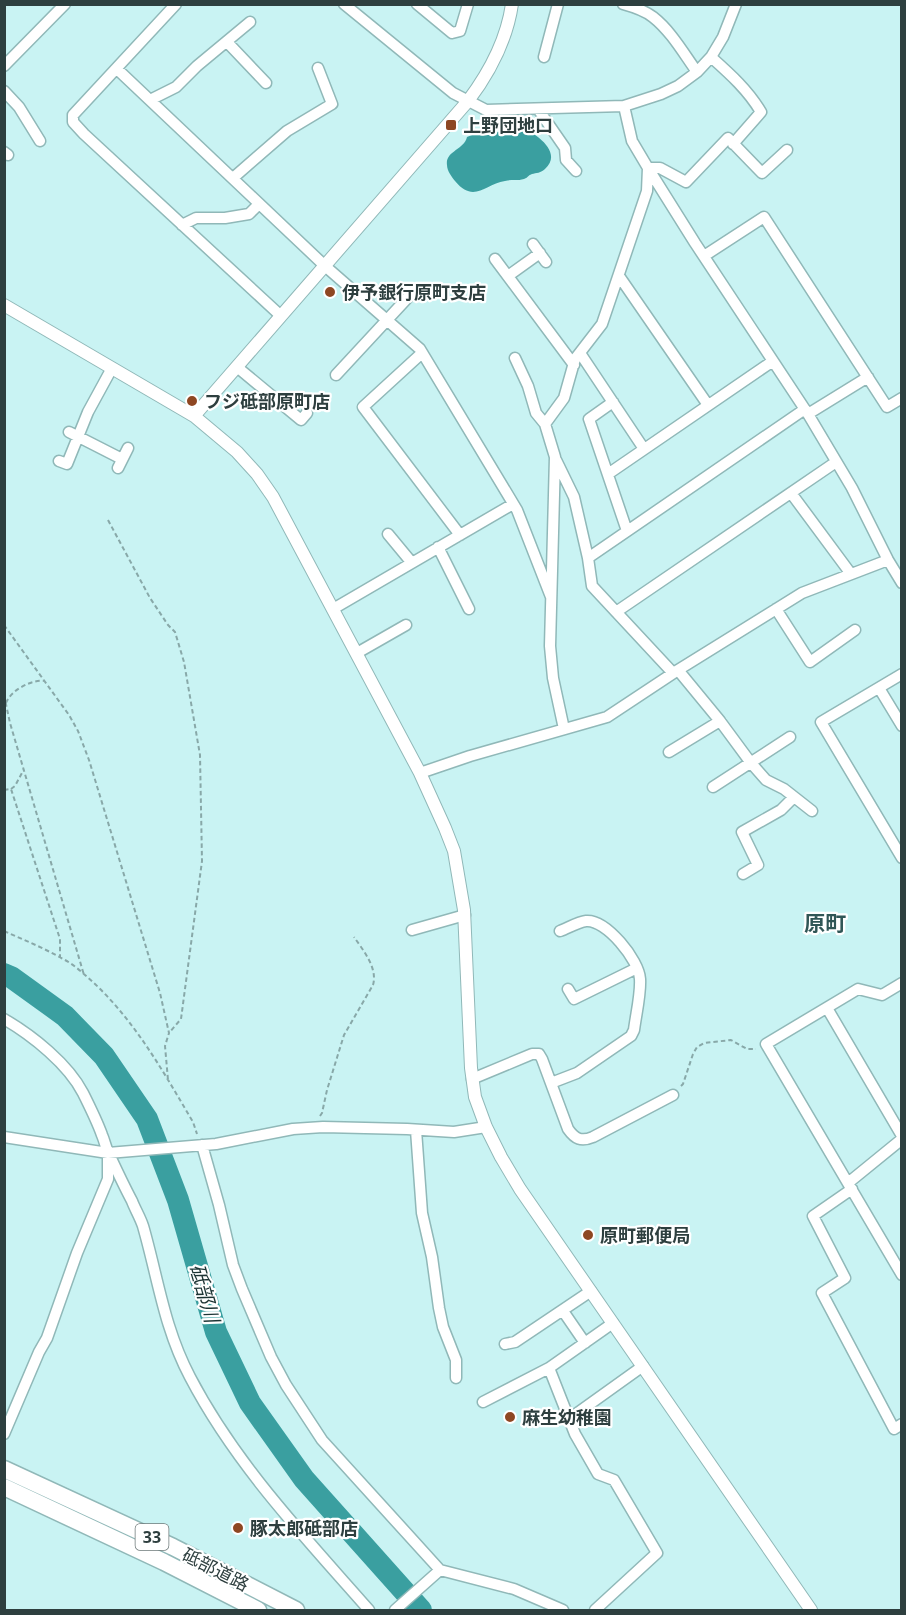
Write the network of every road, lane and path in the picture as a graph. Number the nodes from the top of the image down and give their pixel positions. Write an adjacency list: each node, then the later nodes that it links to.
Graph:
1 (65, 4): 14 (street)
2 (176, 4): 16 (street)
3 (344, 4): 21 (street)
4 (417, 4): 5 (street)
5 (468, 4)
6 (513, 4): 21 (street)
7 (558, 4): 12 (street)
8 (623, 4): 17 (street)
9 (736, 4): 13 (street)
10 (250, 22): 11 (street)
11 (227, 42): 18 (street); 20 (street)
12 (544, 57)
13 (711, 57): 17 (street); 25 (street)
14 (4, 66)
15 (318, 68): 29 (street)
16 (117, 69): 20 (street); 31 (street)
17 (697, 72): 22 (street)
18 (266, 83)
19 (4, 91): 24 (street)
20 (150, 100): 29 (street)
21 (468, 101): 23 (street); 35 (street)
22 (624, 106): 23 (street); 27 (street)
23 (538, 109): 28 (street)
24 (40, 141)
25 (733, 144): 26 (street); 27 (street)
26 (787, 150)
27 (648, 168): 32 (street); 37 (street)
28 (576, 171)
29 (233, 178): 30 (street)
30 (260, 204): 31 (street); 35 (street)
31 (182, 225): 40 (street)
32 (704, 256): 45 (street); 50 (street)
33 (495, 259): 36 (street)
34 (546, 262): 36 (street)
35 (325, 266): 40 (street); 41 (street)
36 (508, 276): 46 (street)
37 (619, 276): 42 (street); 53 (street)
38 (412, 293): 41 (street)
39 (4, 305): 48 (street)
40 (281, 316): 47 (street)
41 (388, 321): 43 (street); 49 (street)
42 (580, 352): 46 (street); 52 (street)
43 (422, 353): 66 (street); 70 (street)
44 (515, 358): 57 (street)
45 (773, 361): 53 (street); 54 (street)
46 (573, 365): 57 (street)
47 (237, 367): 55 (street); 56 (street)
48 (112, 368): 56 (street); 58 (street)
49 (336, 375)
50 (868, 377): 51 (street); 54 (street)
51 (902, 398)
52 (613, 402): 60 (street); 64 (street)
53 (708, 405): 60 (street)
54 (807, 412): 63 (street); 68 (street)
55 (308, 413)
56 (194, 416): 78 (street)
57 (545, 424): 61 (street)
58 (74, 434): 59 (street); 62 (street)
59 (128, 448)
60 (644, 449): 64 (street)
61 (555, 457): 72 (street); 77 (street)
62 (59, 461)
63 (836, 462): 65 (street); 73 (street)
64 (608, 474): 68 (street)
65 (791, 493): 75 (street); 81 (street)
66 (513, 504): 70 (street); 77 (street)
67 (108, 520): 120 (path)
68 (627, 531): 72 (street)
69 (388, 534): 74 (street)
70 (459, 535): 71 (street)
71 (438, 547): 74 (street); 79 (street)
72 (588, 558): 81 (street)
73 (888, 560): 75 (street); 76 (street)
74 (411, 563): 78 (street)
75 (851, 574): 80 (street)
76 (902, 583)
77 (551, 597): 94 (street)
78 (333, 609): 85 (street)
79 (469, 609)
80 (776, 609): 84 (street); 86 (street)
81 (616, 612): 86 (street)
82 (4, 625): 88 (path)
83 (406, 625): 85 (street)
84 (855, 630)
85 (357, 653): 99 (street)
86 (676, 671): 92 (street); 94 (street)
87 (902, 674): 89 (street)
88 (46, 681): 91 (path); 120 (path)
89 (879, 688): 93 (street); 105 (street)
90 (4, 695): 91 (path)
91 (6, 703): 98 (path)
92 (720, 721): 96 (street); 97 (street)
93 (902, 726)
94 (564, 729): 99 (street)
95 (790, 737): 97 (street)
96 (669, 752)
97 (751, 763): 100 (street); 103 (street)
98 (24, 768): 101 (path); 114 (path)
99 (420, 773): 107 (street)
100 (713, 787)
101 (11, 789): 102 (path); 112 (path)
102 (4, 790)
103 (794, 796): 104 (street); 106 (street)
104 (812, 811)
105 (902, 858)
106 (743, 874)
107 (465, 915): 108 (street); 122 (street)
108 (412, 930)
109 (560, 931): 113 (street)
110 (4, 932): 112 (path)
111 (354, 937): 127 (path)
112 (60, 957): 114 (path)
113 (637, 968): 116 (street); 124 (street)
114 (84, 975): 123 (path)
115 (898, 985): 117 (street); 118 (street)
116 (568, 989)
117 (902, 997)
118 (827, 1008): 130 (street); 133 (street)
119 (4, 1019): 132 (street)
120 (170, 1033): 123 (path)
121 (756, 1049): 125 (path)
122 (472, 1079): 124 (street); 126 (street)
123 (168, 1080): 131 (path)
124 (551, 1083): 125 (street)
125 (673, 1095)
126 (486, 1127): 128 (street); 135 (street)
127 (304, 1128): 128 (street); 131 (street)
128 (416, 1130): 142 (street)
129 (4, 1137): 132 (street)
130 (902, 1138): 133 (street)
131 (196, 1145): 132 (street); 149 (street)
132 (113, 1152): 146 (street); 152 (street)
133 (850, 1186): 134 (street); 145 (street)
134 (902, 1275)
135 (591, 1292): 136 (street); 137 (street)
136 (563, 1311): 138 (street); 139 (street)
137 (613, 1323): 138 (street); 140 (street)
138 (585, 1343): 141 (street)
139 (505, 1344)
140 (643, 1366): 144 (street); 156 (street)
141 (549, 1368): 143 (street); 144 (street)
142 (456, 1378)
143 (483, 1402)
144 (569, 1419): 155 (street)
145 (902, 1424)
146 (4, 1434)
147 (4, 1469): 151 (highway, 砥部道路 / 33)
148 (4, 1487): 150 (highway, 砥部道路 / 33)
149 (438, 1572): 153 (street); 154 (street)
150 (258, 1611)
151 (297, 1611)
152 (369, 1611)
153 (395, 1611)
154 (563, 1611)
155 (596, 1611)
156 (811, 1611)

